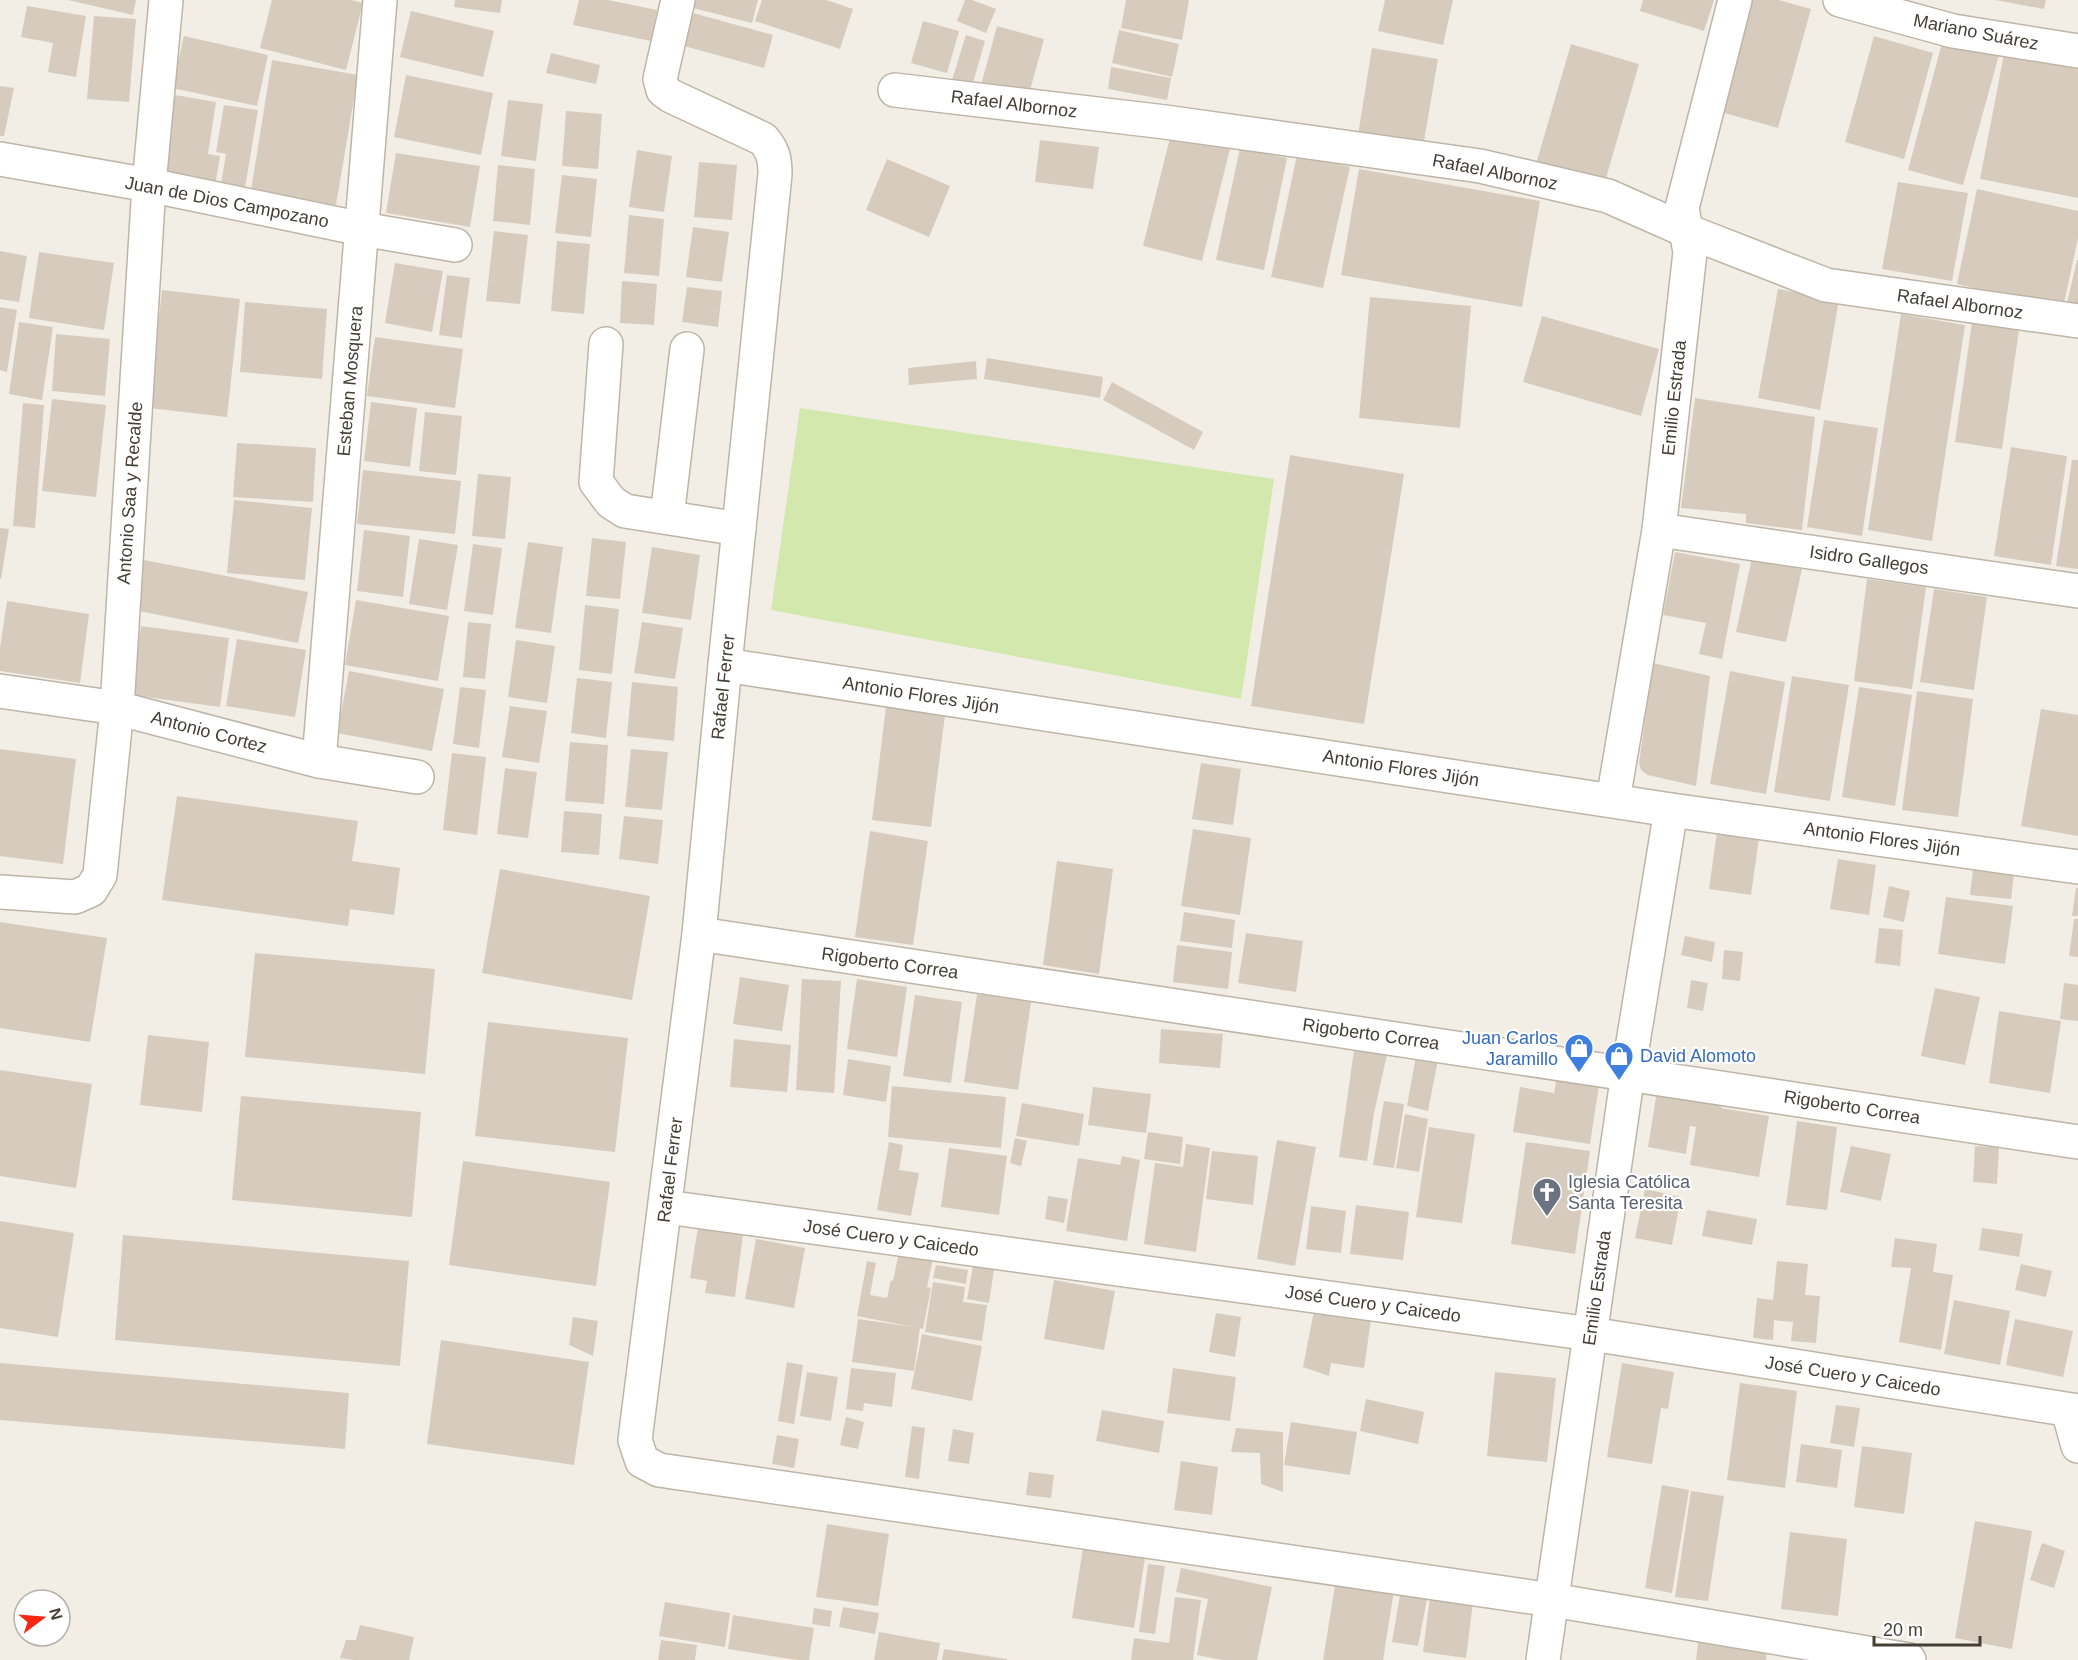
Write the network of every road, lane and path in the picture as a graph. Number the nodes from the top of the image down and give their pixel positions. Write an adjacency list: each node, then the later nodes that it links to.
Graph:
1 (165, 0): 9 (street, Antonio Saa y Recalde)
2 (380, 0): 10 (street, Esteban Mosquera)
3 (678, 0): 17 (street, Rafael Ferrer)
4 (1735, 0): 11 (street, Emilio Estrada)
5 (1840, 0): 6 (street, Mariano Suárez)
6 (2078, 51)
7 (895, 90): 11 (street, Rafael Albornoz)
8 (0, 159): 9 (street, Juan de Dios Campozano)
9 (149, 185): 10 (street, Juan de Dios Campozano); 22 (street, Antonio Saa y Recalde)
10 (362, 229): 12 (street, Juan de Dios Campozano); 23 (street, Esteban Mosquera)
11 (1687, 231): 13 (street, Rafael Albornoz); 18 (street, Emilio Estrada)
12 (455, 245)
13 (2078, 321)
14 (606, 344): 16 (street)
15 (687, 350): 16 (street)
16 (668, 517): 17 (street)
17 (739, 529): 20 (street, Rafael Ferrer)
18 (1659, 530): 19 (street, Isidro Gallegos); 25 (street, Emilio Estrada)
19 (2078, 591)
20 (725, 665): 25 (street, Antonio Flores Jijón); 29 (street, Rafael Ferrer)
21 (0, 691): 22 (street, Antonio Cortez)
22 (117, 708): 23 (street, Antonio Cortez); 28 (street, Antonio Saa y Recalde)
23 (319, 761): 24 (street, Antonio Cortez)
24 (417, 777)
25 (1613, 800): 26 (street, Antonio Flores Jijón)
26 (1671, 810): 27 (street, Antonio Flores Jijón); 30 (street, Emilio Estrada)
27 (2078, 867)
28 (0, 892)
29 (699, 934): 30 (street, Rigoberto Correa); 32 (street, Rafael Ferrer)
30 (1628, 1072): 31 (street, Rigoberto Correa); 33 (street, Emilio Estrada)
31 (2078, 1142)
32 (666, 1207): 33 (street, José Cuero y Caicedo); 36 (street, Rafael Ferrer)
33 (1591, 1334): 34 (street, José Cuero y Caicedo); 36 (street, Emilio Estrada)
34 (2073, 1411): 35 (street)
35 (2078, 1446)
36 (1552, 1600): 37 (street, Emilio Estrada); 38 (street)
37 (1543, 1660)
38 (1909, 1660)

